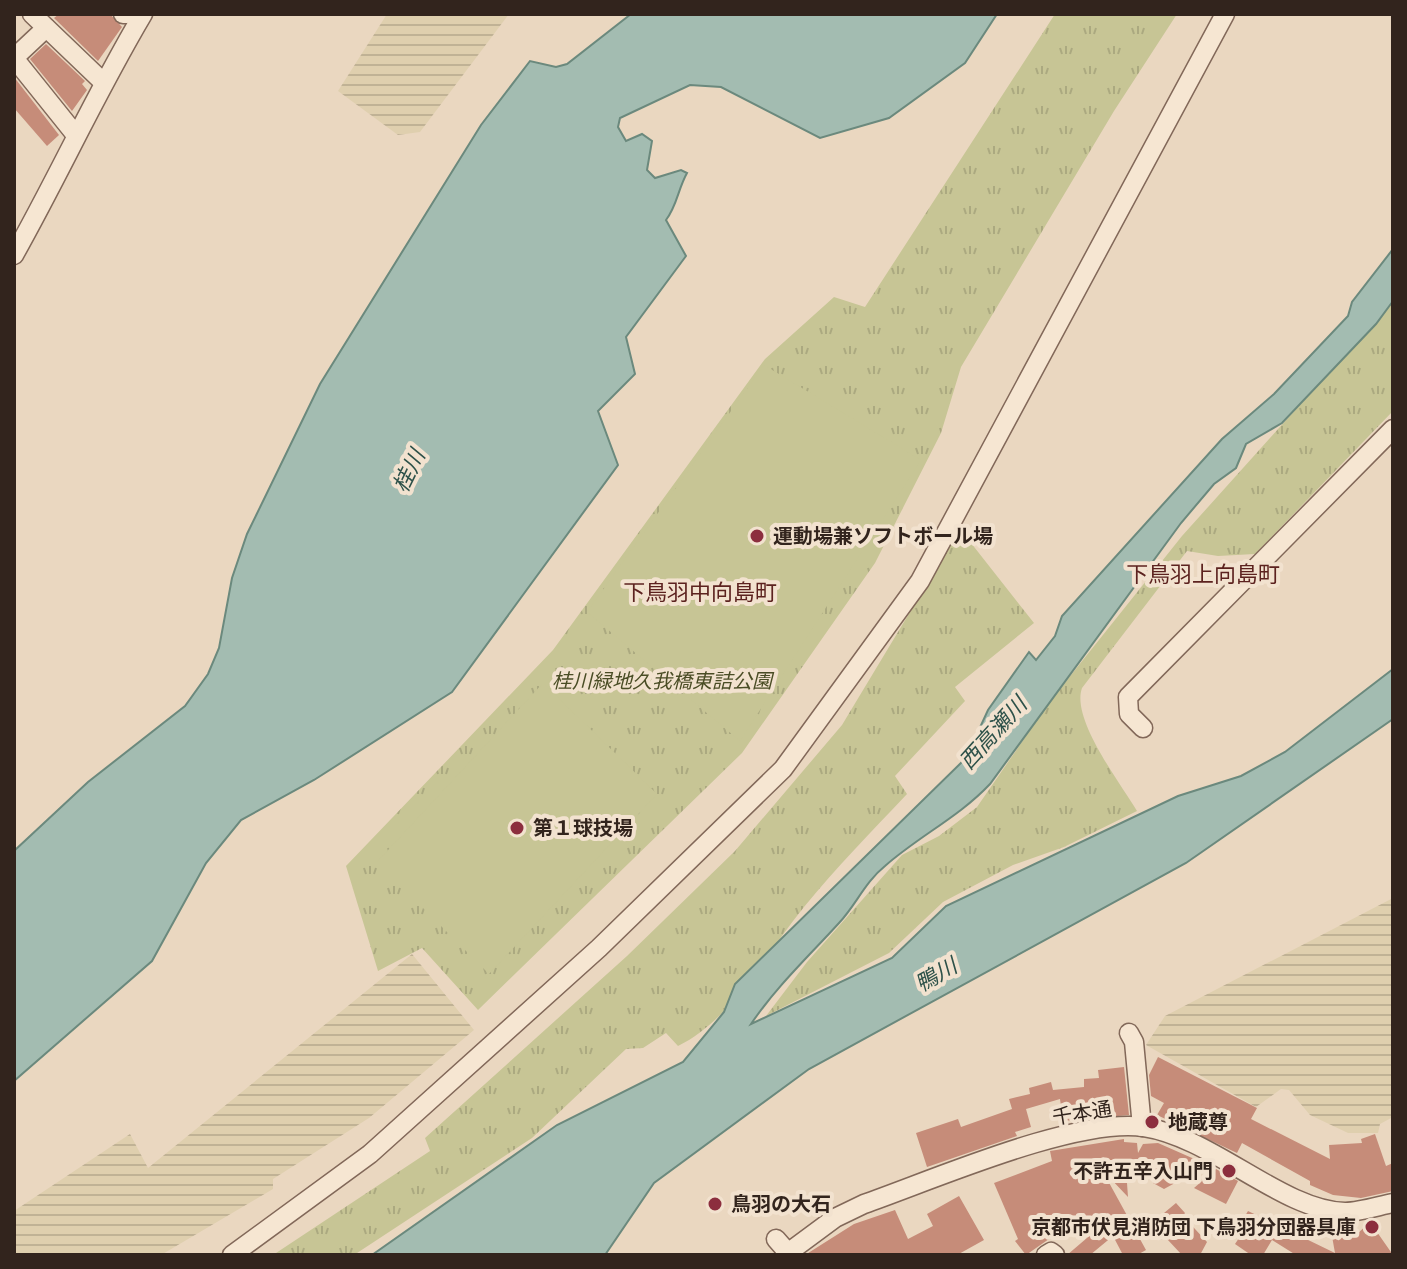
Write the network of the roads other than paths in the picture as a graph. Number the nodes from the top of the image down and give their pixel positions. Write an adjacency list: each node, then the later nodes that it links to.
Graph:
1 (32, 14): 4 (street)
2 (143, 14): 6 (street)
3 (1225, 14): 15 (street)
4 (46, 28): 5 (street); 6 (street)
5 (14, 58): 7 (street)
6 (103, 82): 7 (street)
7 (75, 134): 8 (street)
8 (14, 255)
9 (1393, 429): 10 (street)
10 (1143, 728)
11 (1129, 1033): 12 (street)
12 (1142, 1127): 13 (street, 千本通); 14 (street, 千本通)
13 (1389, 1210)
14 (785, 1250)
15 (232, 1255)
16 (1046, 1255): 17 (street)
17 (1055, 1255)

